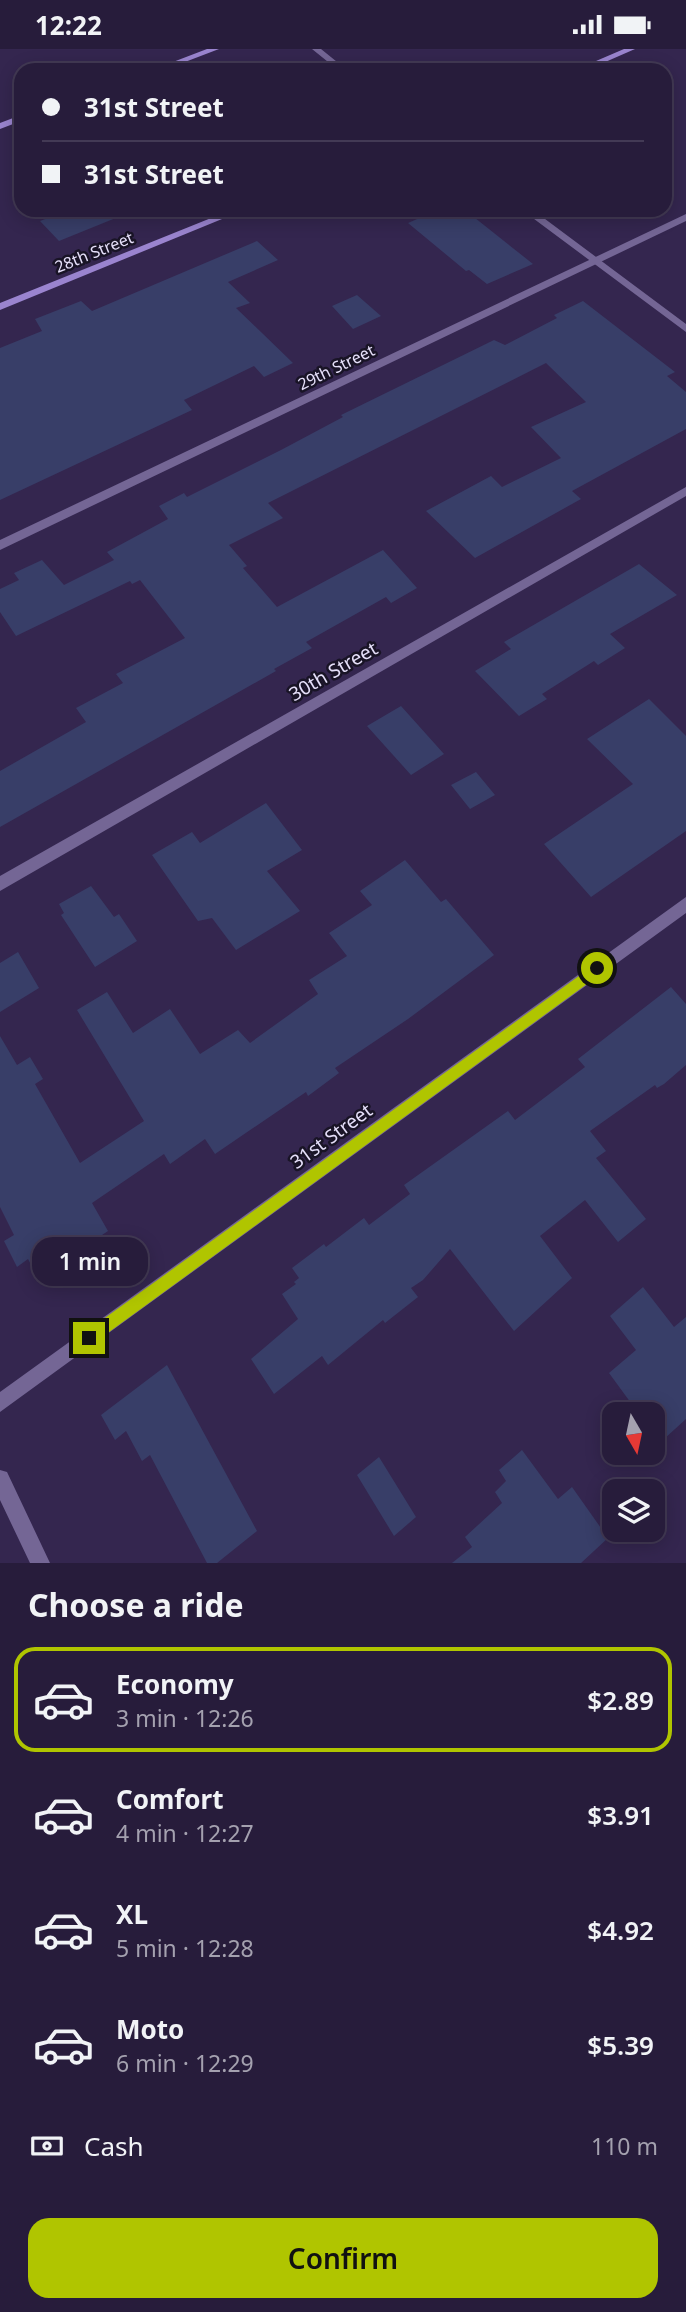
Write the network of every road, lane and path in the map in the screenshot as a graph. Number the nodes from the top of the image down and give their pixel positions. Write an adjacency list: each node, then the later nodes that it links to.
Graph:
1 (215, 49): 4 (main road)
2 (316, 49): 5 (street)
3 (631, 49): 6 (main road)
4 (176, 63)
5 (333, 63)
6 (596, 63)
7 (222, 217): 11 (main road, 28th Street)
8 (536, 217): 10 (street)
9 (686, 218): 10 (street, 29th Street)
10 (595, 261): 12 (street); 14 (street, 29th Street)
11 (0, 307)
12 (686, 329)
13 (686, 491): 15 (street, 30th Street)
14 (0, 545)
15 (0, 884)
16 (686, 904): 17 (street, 31st Street)
17 (0, 1403)
18 (0, 1479): 19 (street)
19 (40, 1563)

